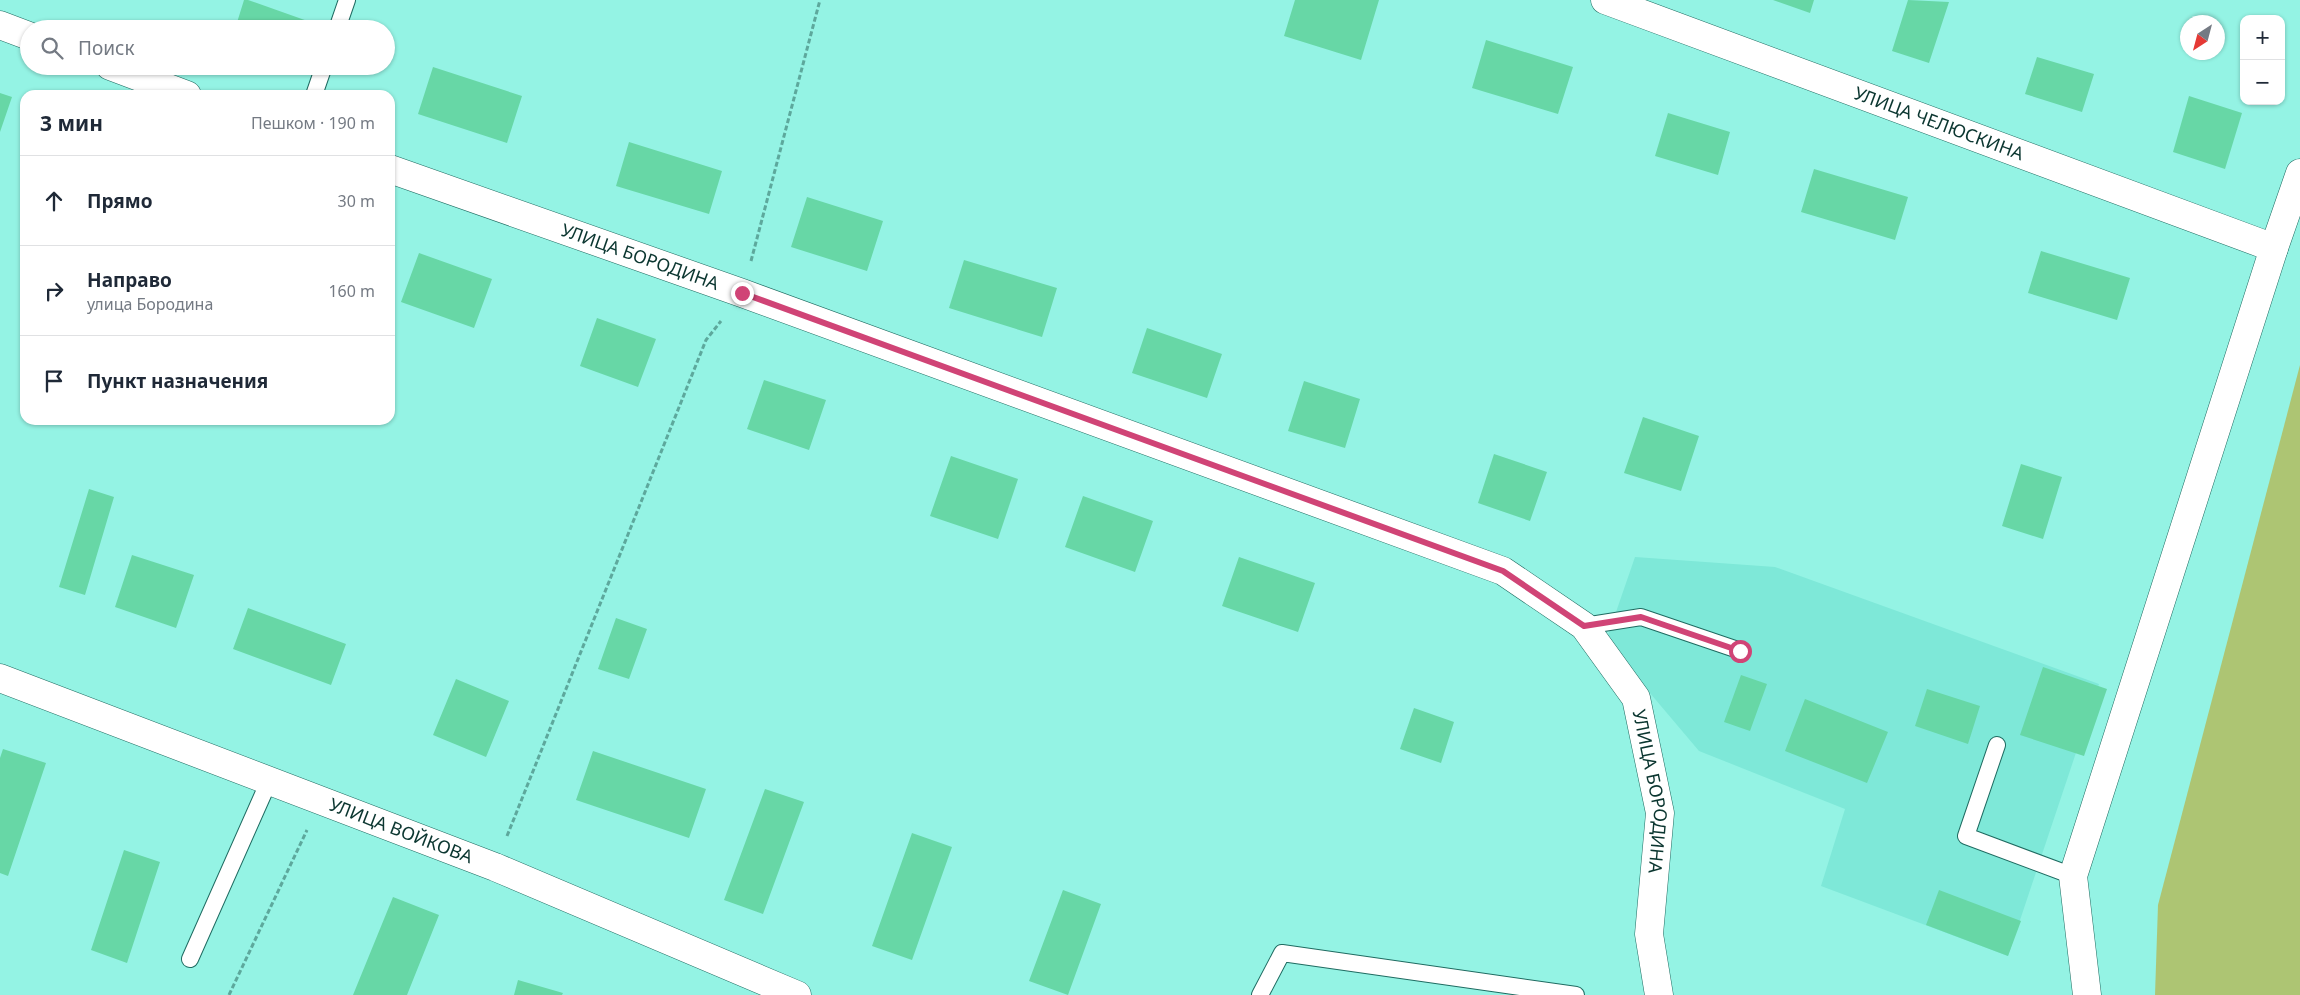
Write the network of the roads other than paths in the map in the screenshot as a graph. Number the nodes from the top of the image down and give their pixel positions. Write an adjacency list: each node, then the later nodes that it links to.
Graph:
1 (347, 0): 3 (lane)
2 (1605, 0): 12 (street, УЛИЦА ЧЕЛЮСКИНА)
3 (340, 20)
4 (0, 25): 5 (street)
5 (20, 33)
6 (134, 75): 8 (street)
7 (321, 75): 9 (lane)
8 (174, 90)
9 (316, 90)
10 (395, 171): 13 (street, УЛИЦА БОРОДИНА)
11 (2300, 174): 12 (street)
12 (2274, 248): 18 (street)
13 (1584, 626): 14 (lane); 23 (street, УЛИЦА БОРОДИНА)
14 (1740, 651)
15 (0, 678): 17 (street, УЛИЦА ВОЙКОВА)
16 (1997, 745): 18 (lane)
17 (269, 781): 19 (lane); 20 (street, УЛИЦА ВОЙКОВА)
18 (2072, 876): 24 (street)
19 (190, 960)
20 (797, 995)
21 (1260, 995): 22 (lane)
22 (1576, 995)
23 (1659, 995)
24 (2087, 995)

